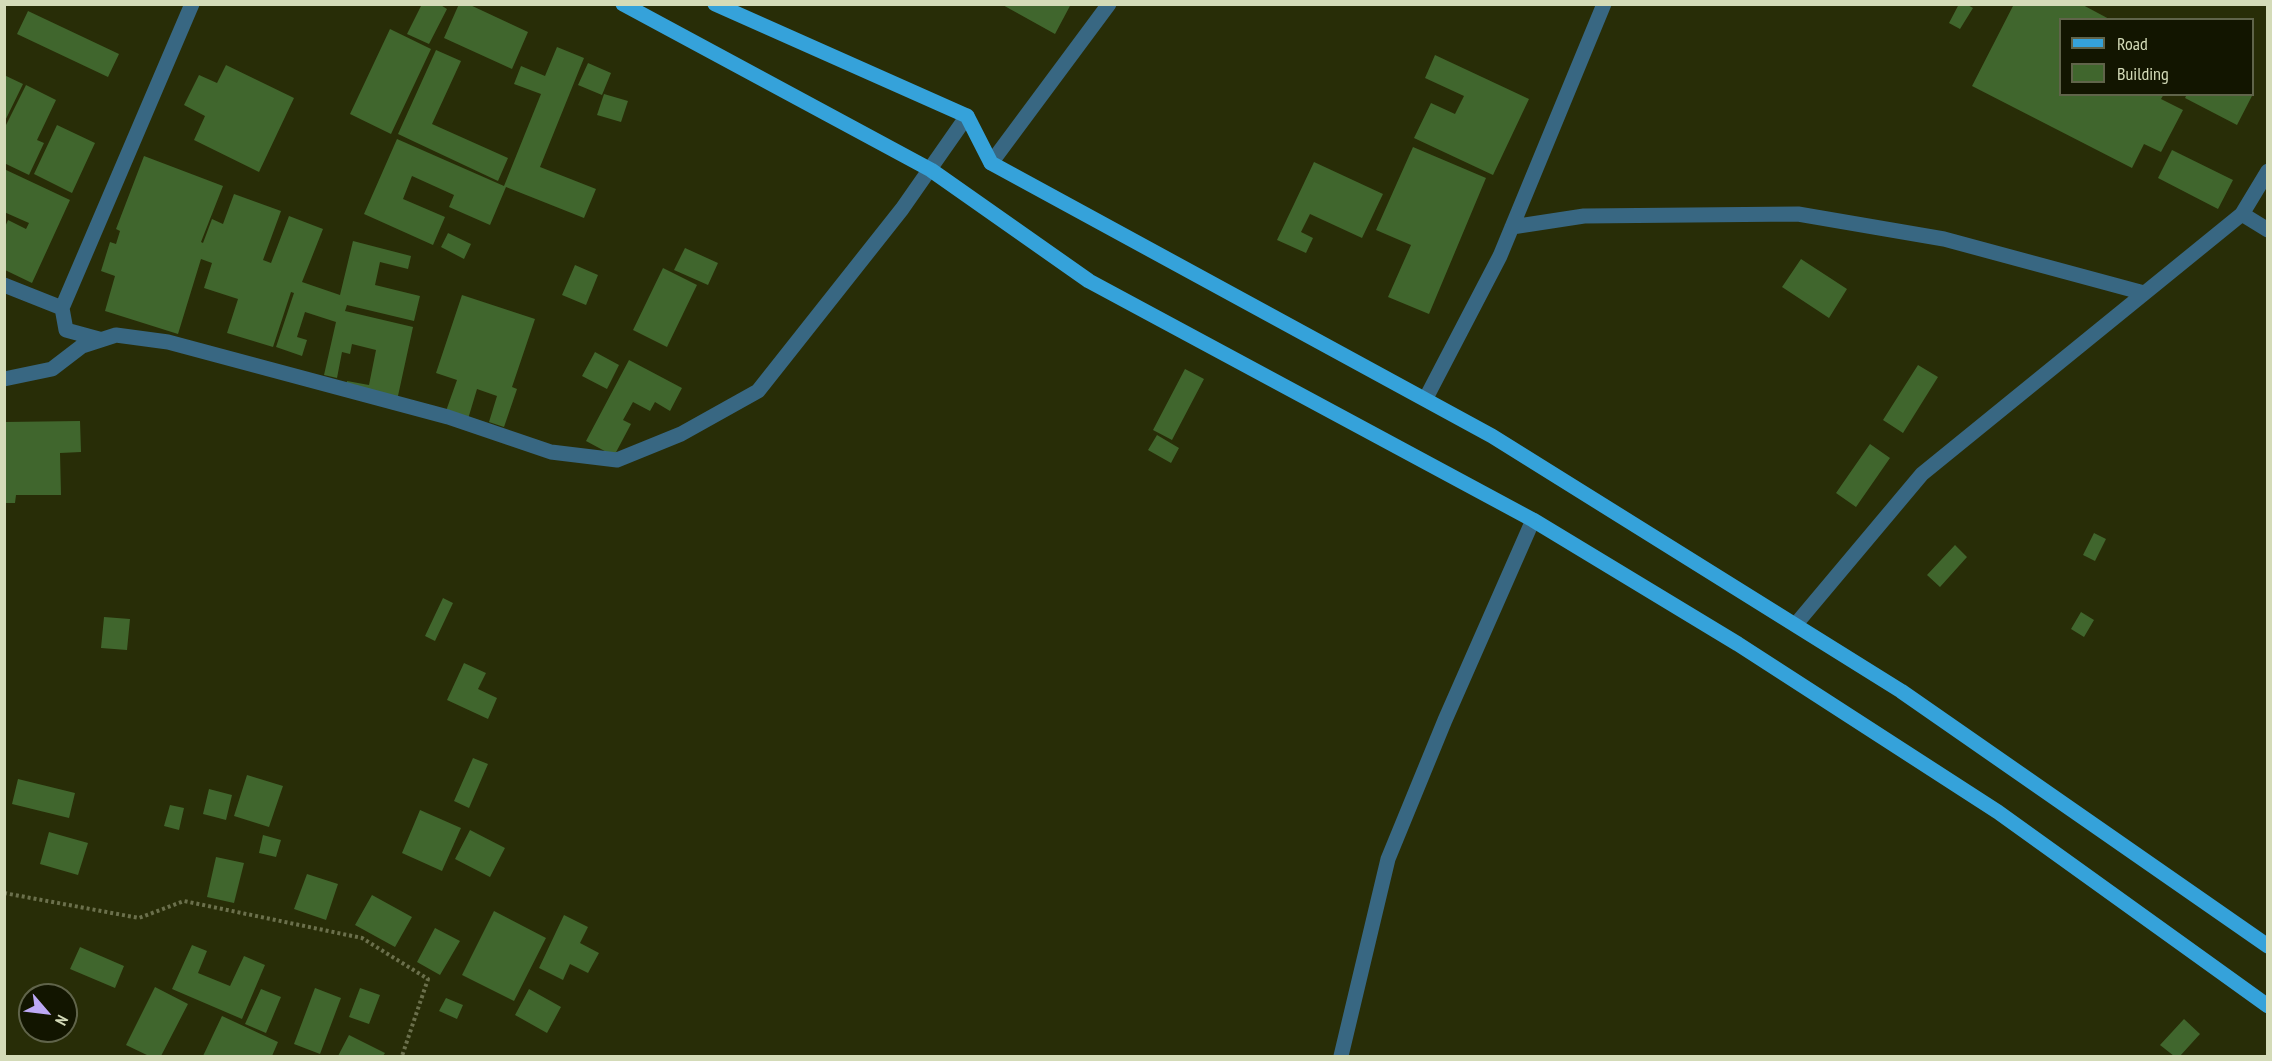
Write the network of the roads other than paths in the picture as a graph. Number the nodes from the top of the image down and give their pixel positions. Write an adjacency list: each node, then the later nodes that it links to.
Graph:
1 (192, 4): 15 (street)
2 (623, 4): 8 (main road)
3 (715, 4): 6 (main road)
4 (1109, 4): 7 (street)
5 (1604, 4): 11 (street)
6 (967, 116): 7 (main road); 8 (street)
7 (991, 163): 18 (main road)
8 (931, 170): 16 (street); 19 (main road)
9 (2268, 171): 10 (street)
10 (2242, 213): 12 (street); 14 (street)
11 (1512, 227): 14 (street); 18 (street)
12 (2268, 230)
13 (4, 285): 15 (street)
14 (2144, 293): 20 (street)
15 (62, 308): 16 (street)
16 (99, 339): 17 (street)
17 (4, 379)
18 (1426, 398): 20 (main road)
19 (1533, 520): 22 (main road); 23 (street)
20 (1796, 624): 21 (main road)
21 (2268, 946)
22 (2268, 1006)
23 (1341, 1056)

